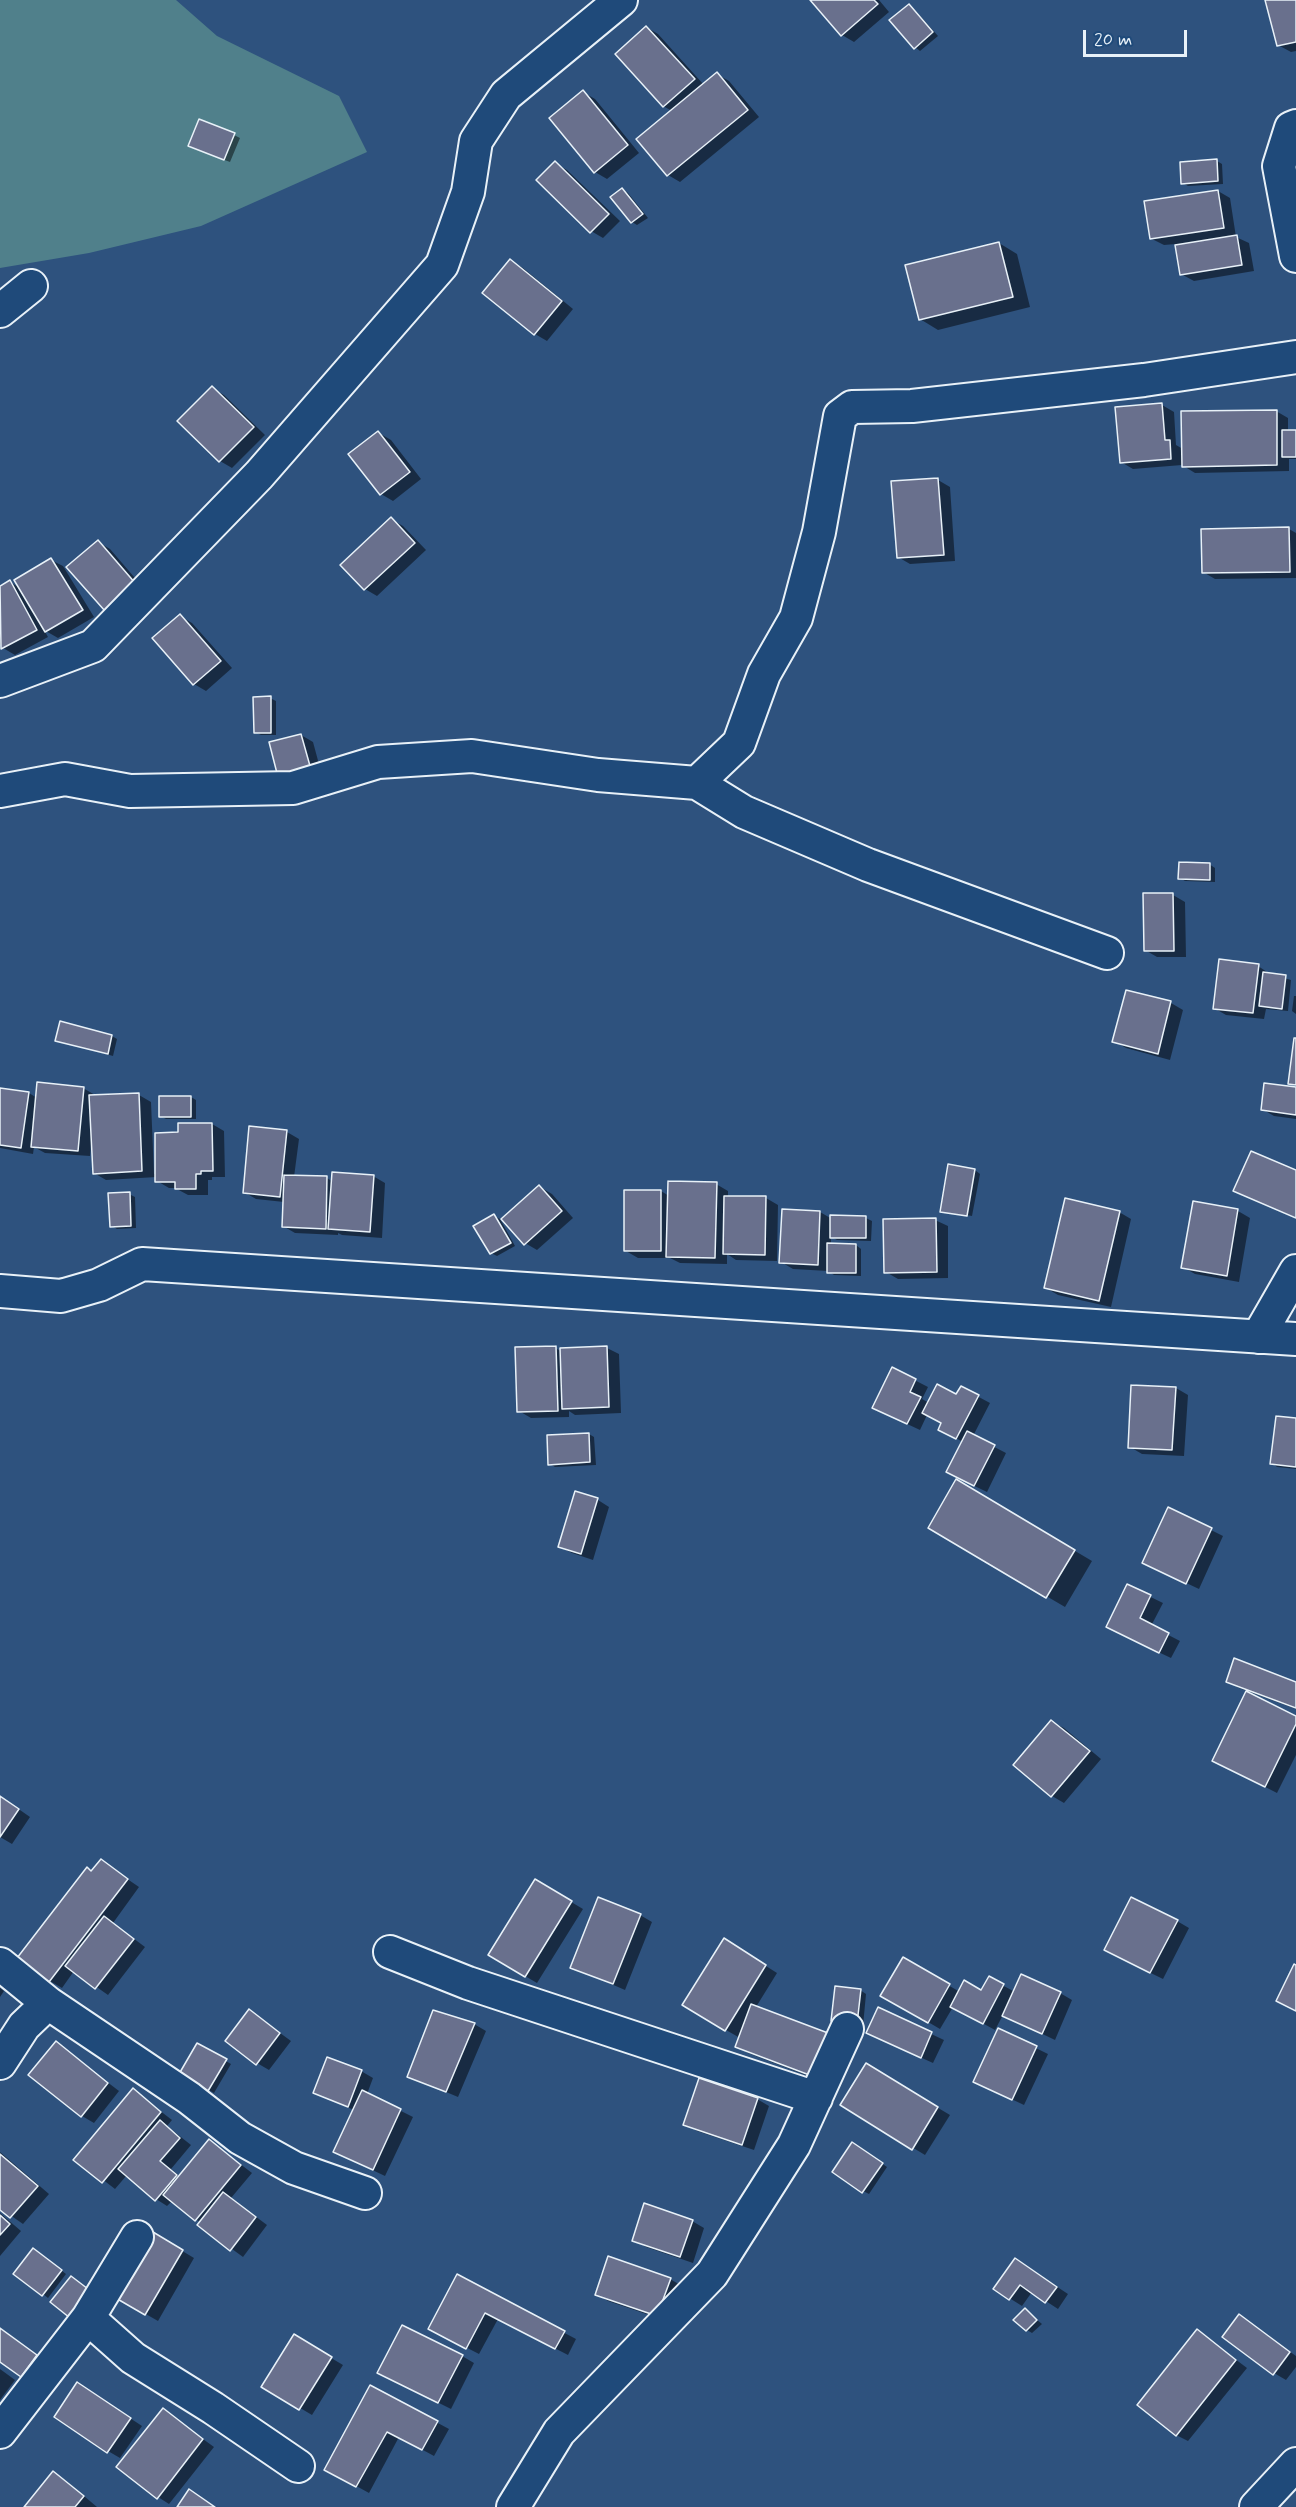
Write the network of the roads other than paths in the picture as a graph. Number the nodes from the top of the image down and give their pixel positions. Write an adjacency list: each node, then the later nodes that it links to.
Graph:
1 (621, 0): 7 (street)
2 (1296, 126): 3 (street)
3 (1296, 256)
4 (31, 286): 5 (street)
5 (0, 311)
6 (1296, 357): 8 (street)
7 (0, 681)
8 (697, 783): 9 (street); 10 (street)
9 (0, 791)
10 (1107, 953)
11 (1296, 1271): 13 (street)
12 (0, 1292): 13 (street)
13 (1258, 1337): 14 (street)
14 (1296, 1339)
15 (390, 1952): 20 (street)
16 (0, 1964): 17 (street)
17 (48, 2003): 19 (street); 21 (street)
18 (848, 2029): 20 (street)
19 (0, 2063)
20 (816, 2098): 27 (street)
21 (365, 2193)
22 (137, 2237): 23 (street)
23 (88, 2318): 24 (street); 26 (street)
24 (0, 2432)
25 (1296, 2464): 28 (street)
26 (298, 2466)
27 (513, 2507)
28 (1256, 2507)

